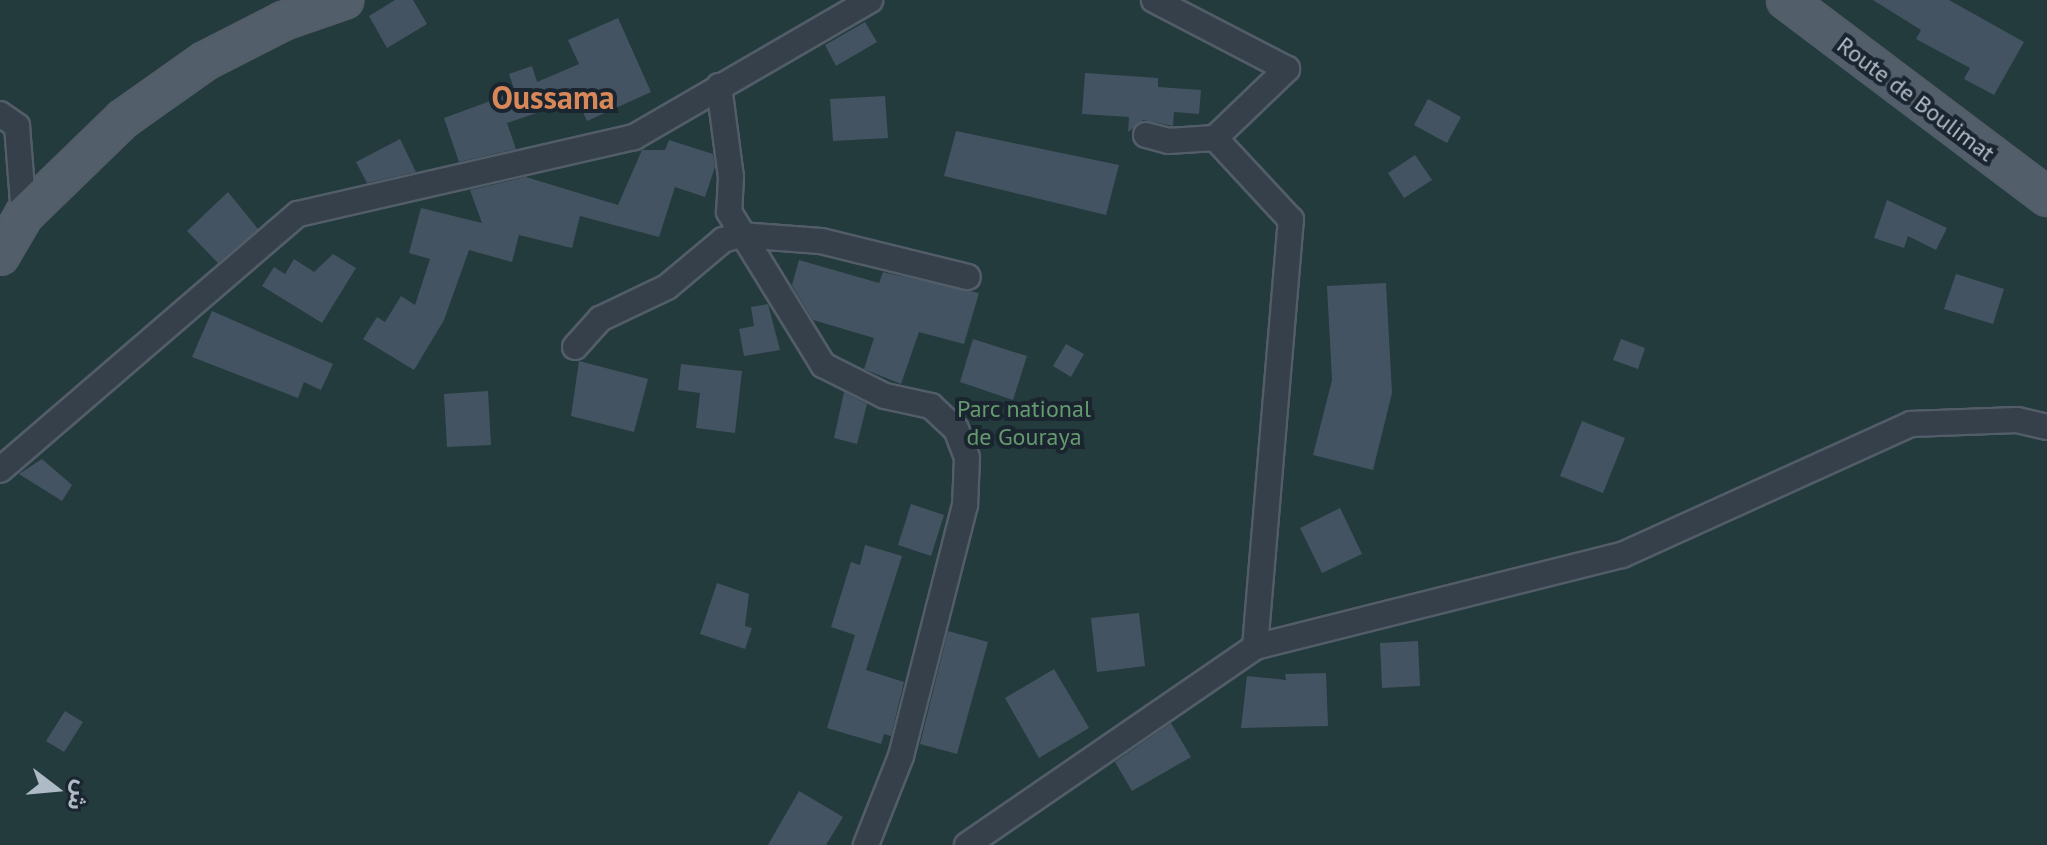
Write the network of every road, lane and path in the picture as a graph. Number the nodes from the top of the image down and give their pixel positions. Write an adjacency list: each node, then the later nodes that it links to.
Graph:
1 (344, 0): 10 (main road)
2 (870, 0): 5 (street)
3 (1154, 0): 8 (street)
4 (1786, 0): 9 (main road, Route de Boulimat)
5 (719, 86): 11 (street); 16 (street)
6 (0, 114): 10 (street)
7 (1146, 135): 8 (street)
8 (1215, 138): 17 (street)
9 (2047, 197)
10 (24, 215): 12 (main road)
11 (740, 235): 13 (street); 14 (street); 18 (street)
12 (0, 256)
13 (968, 277)
14 (575, 347)
15 (2047, 427): 17 (street)
16 (0, 470)
17 (1255, 647): 19 (street)
18 (866, 845)
19 (967, 845)

